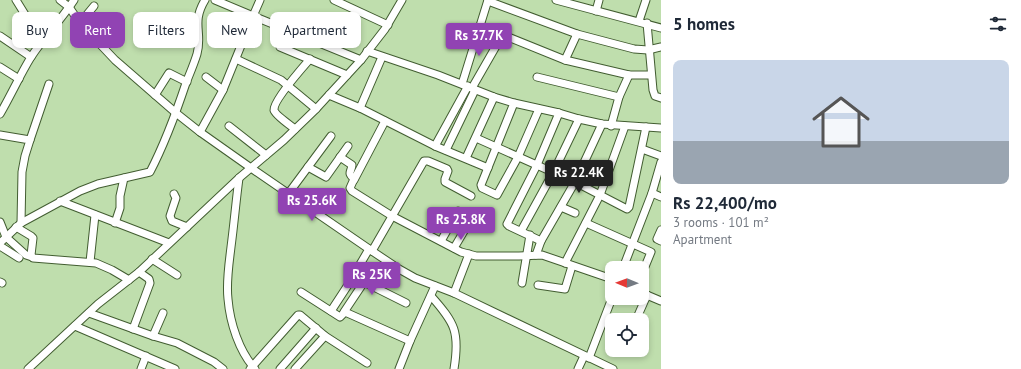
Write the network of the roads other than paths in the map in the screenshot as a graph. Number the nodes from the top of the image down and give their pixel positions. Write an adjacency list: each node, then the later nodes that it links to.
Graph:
1 (16, 0): 16 (street)
2 (60, 0): 14 (street)
3 (74, 0): 14 (street)
4 (205, 0): 51 (street)
5 (215, 0): 19 (street)
6 (260, 0): 20 (street)
7 (334, 0): 25 (street)
8 (402, 0): 25 (street)
9 (557, 0): 15 (street)
10 (599, 0): 15 (street)
11 (646, 0): 23 (street)
12 (488, 1): 26 (street); 29 (street)
13 (94, 6): 18 (street)
14 (69, 7): 17 (street); 21 (street)
15 (596, 11): 23 (street)
16 (23, 12)
17 (72, 12)
18 (89, 12)
19 (244, 12)
20 (256, 12)
21 (62, 17)
22 (262, 19): 42 (street)
23 (639, 21): 24 (street)
24 (647, 24): 27 (street); 36 (street)
25 (388, 25): 37 (street)
26 (481, 26): 28 (street); 54 (street)
27 (661, 28)
28 (503, 34): 43 (street); 54 (street)
29 (577, 34): 36 (street); 43 (street)
30 (0, 36): 38 (street)
31 (661, 47): 36 (street)
32 (38, 48): 38 (street)
33 (104, 48): 56 (street)
34 (241, 48): 40 (street)
35 (282, 48): 41 (street)
36 (648, 50): 46 (street)
37 (367, 51): 39 (street); 42 (street)
38 (31, 57): 50 (street)
39 (382, 57): 54 (street); 63 (street)
40 (236, 59): 53 (street); 55 (street)
41 (310, 59): 47 (street); 53 (street)
42 (360, 60): 47 (street)
43 (565, 60): 45 (street)
44 (0, 67): 50 (street)
45 (629, 75): 46 (street); 58 (street)
46 (651, 75): 60 (street)
47 (347, 76): 57 (street)
48 (206, 77): 55 (street)
49 (537, 77): 58 (street)
50 (19, 79): 61 (street)
51 (187, 82): 56 (street); 67 (street)
52 (49, 84): 82 (street)
53 (288, 85): 64 (street); 77 (street)
54 (469, 87): 59 (street); 84 (street); 87 (street)
55 (224, 90): 78 (street)
56 (155, 95): 67 (street)
57 (329, 95): 63 (street); 64 (street)
58 (619, 96): 73 (street)
59 (494, 97): 62 (street); 81 (street)
60 (661, 98)
61 (3, 103): 68 (street)
62 (514, 103): 65 (street); 85 (street)
63 (360, 108): 70 (street)
64 (316, 109): 77 (street)
65 (539, 109): 66 (street); 91 (street)
66 (560, 112): 69 (street); 93 (street)
67 (176, 113): 78 (street); 99 (street)
68 (0, 114)
69 (579, 119): 71 (street); 98 (street)
70 (385, 121): 84 (street); 101 (street)
71 (602, 124): 73 (street); 102 (street)
72 (229, 126): 88 (street)
73 (611, 126): 74 (street)
74 (625, 126): 75 (street); 106 (street)
75 (646, 127): 76 (street); 86 (street)
76 (661, 128)
77 (294, 129): 88 (street)
78 (200, 132): 96 (street)
79 (0, 135): 82 (street)
80 (331, 136): 94 (street)
81 (476, 138): 85 (street); 92 (street)
82 (30, 140): 119 (street)
83 (348, 146): 90 (street)
84 (435, 146): 87 (street)
85 (496, 148): 91 (street); 97 (street)
86 (642, 149): 89 (street); 106 (street)
87 (446, 150): 92 (street)
88 (266, 155): 96 (street)
89 (661, 156)
90 (340, 157): 94 (street); 101 (street)
91 (518, 157): 93 (street); 97 (street)
92 (466, 158): 97 (street)
93 (537, 165): 98 (street); 122 (street)
94 (308, 167): 105 (street)
95 (660, 167): 103 (street)
96 (251, 168): 100 (street); 105 (street)
97 (488, 168)
98 (553, 173): 102 (street); 122 (street)
99 (124, 178): 109 (street); 117 (street)
100 (239, 178): 120 (street); 174 (street)
101 (354, 180): 114 (street)
102 (574, 182): 106 (street); 110 (street)
103 (652, 193): 108 (street); 130 (street)
104 (174, 194): 120 (street)
105 (288, 194): 133 (street)
106 (600, 195): 118 (street)
107 (471, 196): 114 (street)
108 (661, 197)
109 (60, 201): 113 (street); 119 (street)
110 (561, 207): 112 (street); 127 (street)
111 (458, 211): 126 (street)
112 (575, 213)
113 (95, 215): 117 (street); 143 (street)
114 (392, 216): 126 (street); 133 (street)
115 (470, 221): 132 (street)
116 (0, 222): 124 (street)
117 (115, 223): 129 (street)
118 (586, 223): 130 (street); 144 (street)
119 (18, 225): 124 (street); 138 (street)
120 (187, 227): 129 (street)
121 (661, 230): 125 (street)
122 (521, 231): 123 (street)
123 (530, 235): 127 (street); 137 (street)
124 (6, 237): 128 (street); 138 (street)
125 (659, 240): 134 (street)
126 (440, 241): 132 (street)
127 (541, 241): 136 (street)
128 (0, 243)
129 (169, 243): 140 (street)
130 (632, 244): 134 (street); 141 (street)
131 (0, 246): 139 (street)
132 (454, 248): 135 (street)
133 (371, 250): 151 (street); 159 (street)
134 (651, 252): 142 (street)
135 (469, 254): 137 (street); 153 (street)
136 (536, 254): 137 (street); 144 (street)
137 (527, 256): 149 (street)
138 (32, 257): 143 (street)
139 (18, 258)
140 (152, 259): 145 (street); 146 (street)
141 (626, 261)
142 (647, 261)
143 (90, 262): 148 (street)
144 (569, 264): 147 (street); 150 (street)
145 (139, 272): 148 (street); 165 (street)
146 (177, 275)
147 (605, 277)
148 (129, 280): 161 (street)
149 (522, 283)
150 (538, 285)
151 (435, 286): 153 (street); 154 (street)
152 (301, 292): 159 (street)
153 (454, 293): 170 (street)
154 (431, 296): 168 (street); 183 (street)
155 (649, 296): 156 (street)
156 (661, 300)
157 (406, 302): 160 (street)
158 (609, 305): 170 (street)
159 (331, 311): 160 (street)
160 (344, 312): 168 (street)
161 (89, 313): 163 (street); 165 (street)
162 (163, 313): 166 (street)
163 (75, 326): 169 (street); 175 (street)
164 (316, 328): 167 (street); 174 (street); 180 (street)
165 (133, 329): 166 (street)
166 (153, 336): 179 (street)
167 (325, 336): 172 (street); 181 (street)
168 (410, 341): 182 (street)
169 (146, 356): 171 (street); 176 (street)
170 (587, 357): 173 (street); 184 (street)
171 (160, 362): 177 (street); 178 (street)
172 (367, 363)
173 (603, 367): 185 (street)
174 (253, 368)
175 (28, 369)
176 (141, 369)
177 (157, 369)
178 (175, 369)
179 (223, 369)
180 (280, 369)
181 (295, 369)
182 (399, 369)
183 (454, 369)
184 (578, 369)
185 (613, 369)

